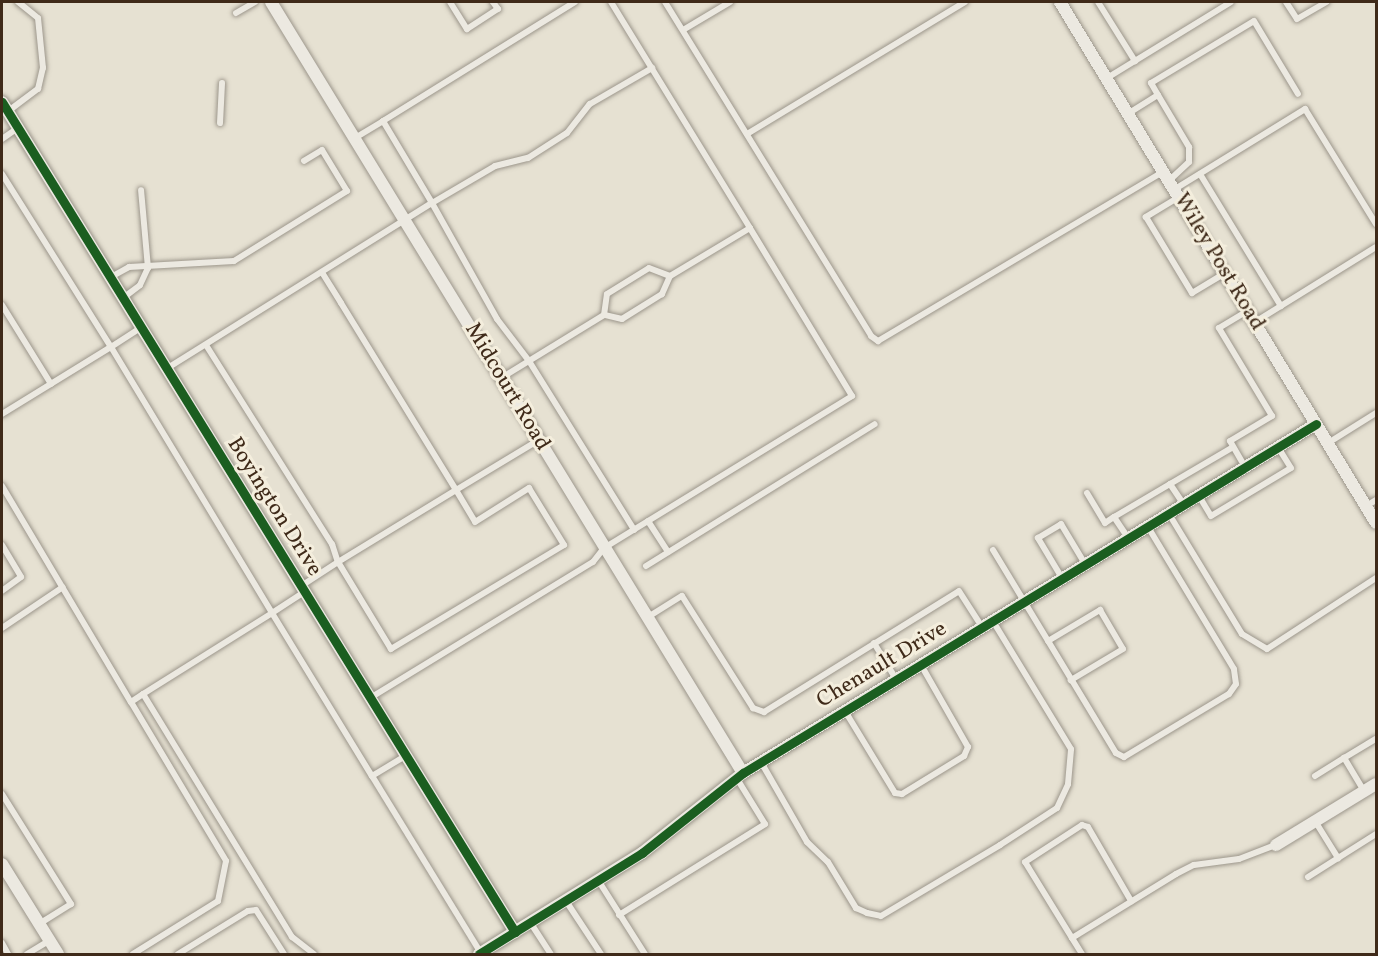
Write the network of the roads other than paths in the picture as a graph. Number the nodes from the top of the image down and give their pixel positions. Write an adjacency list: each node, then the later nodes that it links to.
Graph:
1 (18, 2): 24 (lane)
2 (255, 2): 16 (lane)
3 (272, 2): 30 (street, Midcourt Road)
4 (450, 2): 5 (lane)
5 (493, 2)
6 (575, 2): 26 (lane)
7 (611, 2): 19 (lane)
8 (665, 2): 17 (lane)
9 (730, 2): 17 (lane)
10 (965, 2): 29 (lane)
11 (1060, 2): 20 (street, Wiley Post Road)
12 (1098, 2): 18 (lane)
13 (1231, 2): 18 (lane)
14 (1286, 2): 15 (lane)
15 (1326, 2)
16 (236, 13)
17 (683, 30): 29 (lane)
18 (1135, 61): 20 (lane)
19 (652, 68): 37 (lane); 40 (lane)
20 (1107, 78): 25 (street, Wiley Post Road)
21 (222, 83): 27 (lane)
22 (1298, 94): 23 (lane)
23 (1158, 95): 25 (lane); 35 (lane)
24 (4, 107): 28 (street, Boyington Drive)
25 (1129, 113): 35 (street, Wiley Post Road)
26 (383, 121): 30 (lane); 37 (lane)
27 (220, 123)
28 (18, 128): 31 (lane); 46 (street, Boyington Drive)
29 (747, 134): 35 (lane)
30 (355, 138): 38 (street, Midcourt Road)
31 (2, 140)
32 (304, 161): 42 (lane)
33 (2, 174): 55 (lane)
34 (1200, 174): 35 (lane); 39 (lane); 49 (lane)
35 (1172, 184): 43 (street, Wiley Post Road); 43 (lane)
36 (141, 190): 42 (lane)
37 (432, 203): 38 (lane); 56 (lane)
38 (404, 219): 44 (lane); 58 (street, Midcourt Road)
39 (1377, 224)
40 (750, 228): 45 (lane); 78 (lane)
41 (1377, 247): 49 (lane)
42 (148, 268): 46 (lane); 47 (lane)
43 (1226, 273): 50 (street, Wiley Post Road)
44 (323, 274): 54 (lane); 71 (lane)
45 (670, 276): 51 (lane); 51 (lane)
46 (110, 278): 47 (street, Boyington Drive)
47 (122, 298): 53 (street, Boyington Drive)
48 (2, 305): 59 (lane)
49 (1281, 306): 52 (lane)
50 (1248, 310): 52 (street, Wiley Post Road); 66 (lane)
51 (604, 315): 56 (lane)
52 (1255, 322): 63 (street, Wiley Post Road)
53 (140, 328): 55 (lane); 57 (street, Boyington Drive)
54 (206, 345): 57 (lane); 87 (lane)
55 (111, 347): 59 (lane); 96 (lane)
56 (530, 361): 58 (lane); 81 (lane)
57 (166, 370): 93 (street, Boyington Drive)
58 (501, 378): 64 (street, Midcourt Road)
59 (51, 384): 61 (lane)
60 (1377, 413): 65 (lane)
61 (2, 414)
62 (875, 424): 86 (lane)
63 (1316, 424): 65 (street, Wiley Post Road); 67 (street, Chenault Drive)
64 (539, 440): 71 (lane); 84 (street, Midcourt Road)
65 (1328, 443): 74 (street, Wiley Post Road)
66 (1233, 447): 68 (lane); 69 (lane)
67 (1278, 447): 68 (street, Chenault Drive); 73 (lane)
68 (1245, 468): 73 (street, Chenault Drive)
69 (1170, 484): 75 (lane); 77 (lane)
70 (2, 486): 92 (lane)
71 (456, 490): 87 (lane); 87 (lane)
72 (1087, 493): 77 (lane)
73 (1199, 496): 75 (street, Chenault Drive)
74 (1371, 503): 79 (street, Wiley Post Road)
75 (1184, 505): 76 (street, Chenault Drive)
76 (1169, 514): 80 (street, Chenault Drive); 91 (lane)
77 (1114, 517): 82 (lane)
78 (648, 521): 81 (lane); 86 (lane)
79 (1377, 523)
80 (1148, 526): 82 (street, Chenault Drive); 104 (lane)
81 (634, 530): 84 (lane)
82 (1128, 538): 88 (street, Chenault Drive)
83 (2, 545): 94 (lane)
84 (604, 548): 97 (street, Midcourt Road); 106 (lane)
85 (993, 550): 95 (lane)
86 (668, 552): 89 (lane)
87 (338, 562): 93 (lane)
88 (1085, 564): 90 (street, Chenault Drive); 90 (lane)
89 (646, 566)
90 (1062, 578): 95 (street, Chenault Drive)
91 (1377, 578)
92 (63, 587): 99 (lane); 107 (lane)
93 (302, 589): 96 (lane); 106 (street, Boyington Drive)
94 (2, 591)
95 (1024, 602): 98 (street, Chenault Drive); 100 (lane)
96 (272, 613): 105 (lane); 114 (lane)
97 (647, 617): 101 (lane); 113 (street, Midcourt Road)
98 (987, 624): 101 (lane); 102 (street, Chenault Drive); 112 (lane)
99 (2, 628)
100 (1048, 641): 104 (lane); 104 (lane)
101 (874, 643): 103 (lane)
102 (921, 665): 103 (street, Chenault Drive); 108 (lane)
103 (896, 680): 108 (street, Chenault Drive)
104 (1071, 680)
105 (143, 694): 107 (lane); 142 (lane)
106 (370, 698): 110 (street, Boyington Drive)
107 (131, 702): 139 (lane)
108 (845, 711): 112 (street, Chenault Drive)
109 (1377, 739): 111 (lane)
110 (405, 756): 114 (lane); 132 (street, Boyington Drive)
111 (1344, 758): 115 (lane); 117 (lane)
112 (761, 762): 113 (street, Chenault Drive)
113 (739, 775): 126 (street, Chenault Drive); 129 (lane)
114 (372, 776): 143 (lane)
115 (1315, 776)
116 (1376, 784): 117 (street)
117 (1364, 791): 119 (street)
118 (2, 794): 131 (lane)
119 (1315, 821): 121 (street); 122 (lane)
120 (1377, 834): 122 (lane)
121 (1276, 845): 128 (lane)
122 (1338, 858): 124 (lane)
123 (2, 864): 125 (street)
124 (1308, 877)
125 (5, 878): 131 (street)
126 (597, 880): 127 (street, Chenault Drive); 129 (lane)
127 (566, 900): 130 (street, Chenault Drive); 145 (lane)
128 (1131, 901): 133 (lane); 133 (lane)
129 (619, 915): 146 (lane)
130 (530, 922): 132 (street, Chenault Drive); 144 (lane)
131 (39, 924): 134 (street)
132 (515, 932): 143 (street, Chenault Drive)
133 (1072, 938): 147 (lane)
134 (49, 940): 137 (lane); 138 (street)
135 (2, 943): 136 (lane)
136 (8, 954)
137 (27, 954)
138 (58, 954)
139 (133, 954)
140 (178, 954): 141 (lane)
141 (284, 954)
142 (314, 954)
143 (480, 954)
144 (550, 954)
145 (601, 954)
146 (645, 954)
147 (1082, 954)

